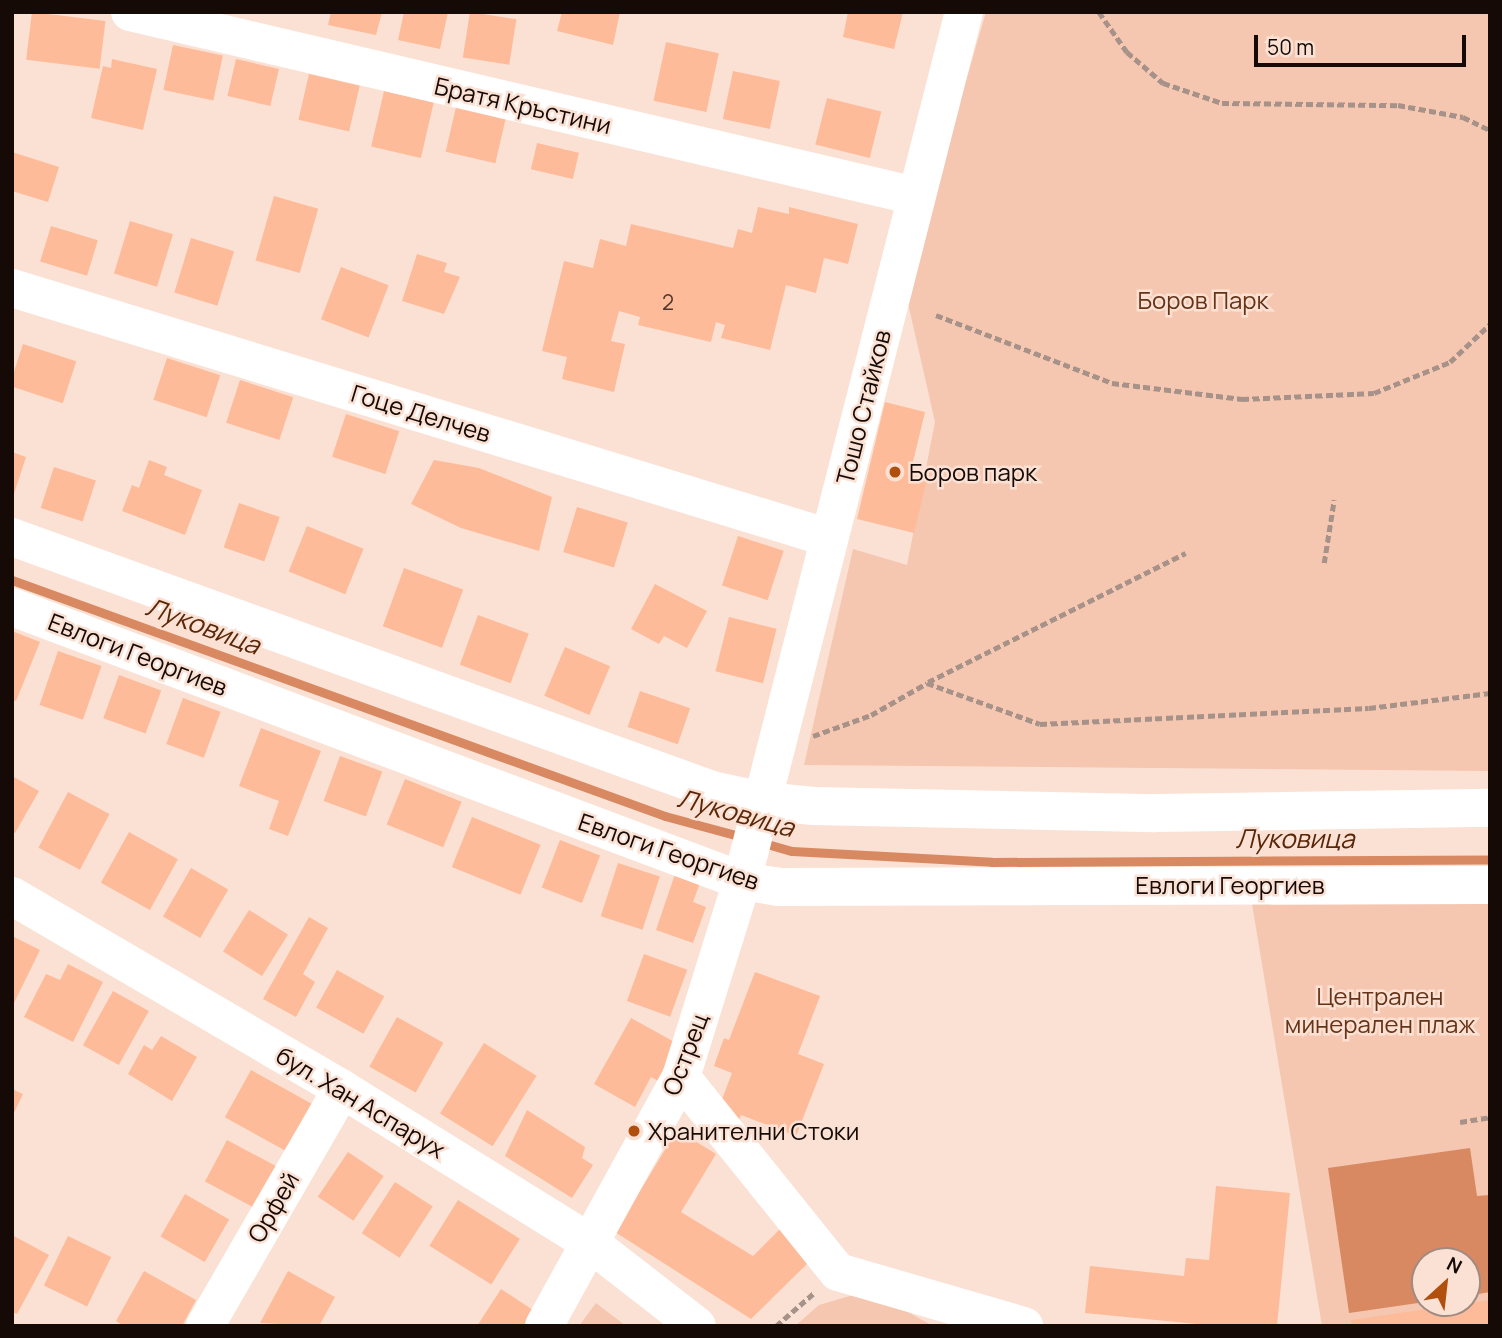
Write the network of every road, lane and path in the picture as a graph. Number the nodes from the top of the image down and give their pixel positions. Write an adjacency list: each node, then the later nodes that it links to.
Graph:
1 (130, 12): 5 (street, Братя Кръстини)
2 (964, 12): 5 (street, Тошо Стайков)
3 (1099, 12): 4 (path)
4 (1490, 130)
5 (916, 197): 11 (street, Тошо Стайков)
6 (12, 288): 11 (street, Гоце Делчев)
7 (936, 315): 8 (path)
8 (1490, 324)
9 (1334, 499): 13 (path)
10 (12, 537): 18 (street)
11 (829, 538): 17 (street, Тошо Стайков)
12 (1186, 553): 15 (path)
13 (1324, 564)
14 (12, 607): 20 (street, Евлоги Георгиев)
15 (927, 683): 16 (path); 17 (path)
16 (1490, 693)
17 (776, 749): 18 (street, Тошо Стайков)
18 (763, 801): 19 (street); 20 (street, Острец)
19 (1490, 808)
20 (742, 881): 21 (street, Евлоги Георгиев); 23 (street, Острец)
21 (1490, 885)
22 (12, 896): 24 (street, бул. Хан Аспарух)
23 (681, 1077): 27 (street, Острец); 28 (street)
24 (342, 1089): 27 (street, бул. Хан Аспарух); 29 (street, Орфей)
25 (1490, 1117): 26 (path)
26 (1460, 1122)
27 (590, 1243): 30 (street, Острец); 31 (street, бул. Хан Аспарух)
28 (838, 1272): 32 (path); 33 (street)
29 (205, 1326)
30 (544, 1326)
31 (697, 1326)
32 (776, 1326)
33 (1024, 1326)

